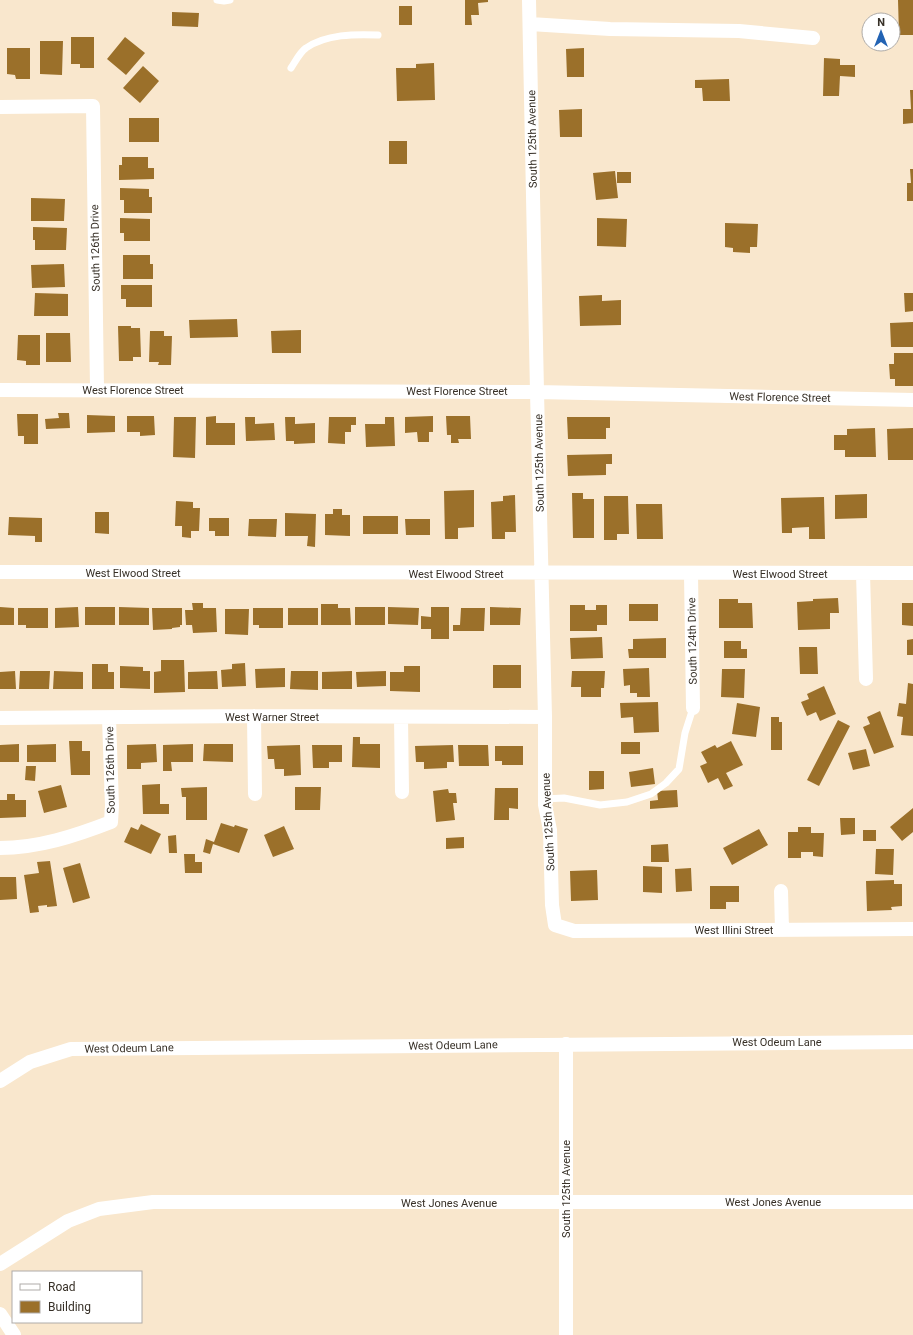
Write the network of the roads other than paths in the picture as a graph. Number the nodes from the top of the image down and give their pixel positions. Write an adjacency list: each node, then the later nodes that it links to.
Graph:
1 (217, 0): 2 (lane)
2 (230, 0)
3 (529, 0): 4 (street, South 125th Avenue)
4 (530, 24): 6 (street); 11 (street, South 125th Avenue)
5 (378, 35): 7 (lane)
6 (813, 38)
7 (291, 68)
8 (0, 107): 9 (street, South 126th Drive)
9 (97, 389): 10 (street, West Florence Street); 11 (street, West Florence Street)
10 (0, 390)
11 (537, 392): 12 (street, West Florence Street); 16 (street, South 125th Avenue)
12 (913, 400)
13 (0, 572): 16 (street, West Elwood Street)
14 (863, 573): 15 (street, West Elwood Street); 17 (street, West Elwood Street); 18 (street)
15 (913, 573)
16 (541, 574): 17 (street, West Elwood Street); 22 (street, South 125th Avenue)
17 (690, 574): 19 (street, South 124th Drive)
18 (866, 679)
19 (693, 708): 27 (lane)
20 (254, 716): 21 (street, West Warner Street); 24 (street, West Warner Street); 26 (street)
21 (401, 717): 22 (street, West Warner Street); 25 (street)
22 (545, 717): 27 (street, South 125th Avenue)
23 (0, 718): 24 (street, West Warner Street)
24 (109, 718): 28 (street, South 126th Drive)
25 (402, 792)
26 (256, 794)
27 (545, 799): 30 (street, South 125th Avenue)
28 (0, 848)
29 (781, 891): 32 (street)
30 (555, 925): 32 (street, West Illini Street)
31 (913, 929): 32 (street, West Illini Street)
32 (782, 930)
33 (913, 1042): 34 (street, West Odeum Lane)
34 (566, 1044): 35 (street, West Odeum Lane); 37 (street, South 125th Avenue)
35 (0, 1081)
36 (913, 1202): 37 (street, West Jones Avenue)
37 (566, 1203): 38 (street, West Jones Avenue); 41 (street, South 125th Avenue)
38 (0, 1264)
39 (0, 1314): 40 (street)
40 (14, 1335)
41 (566, 1335)

